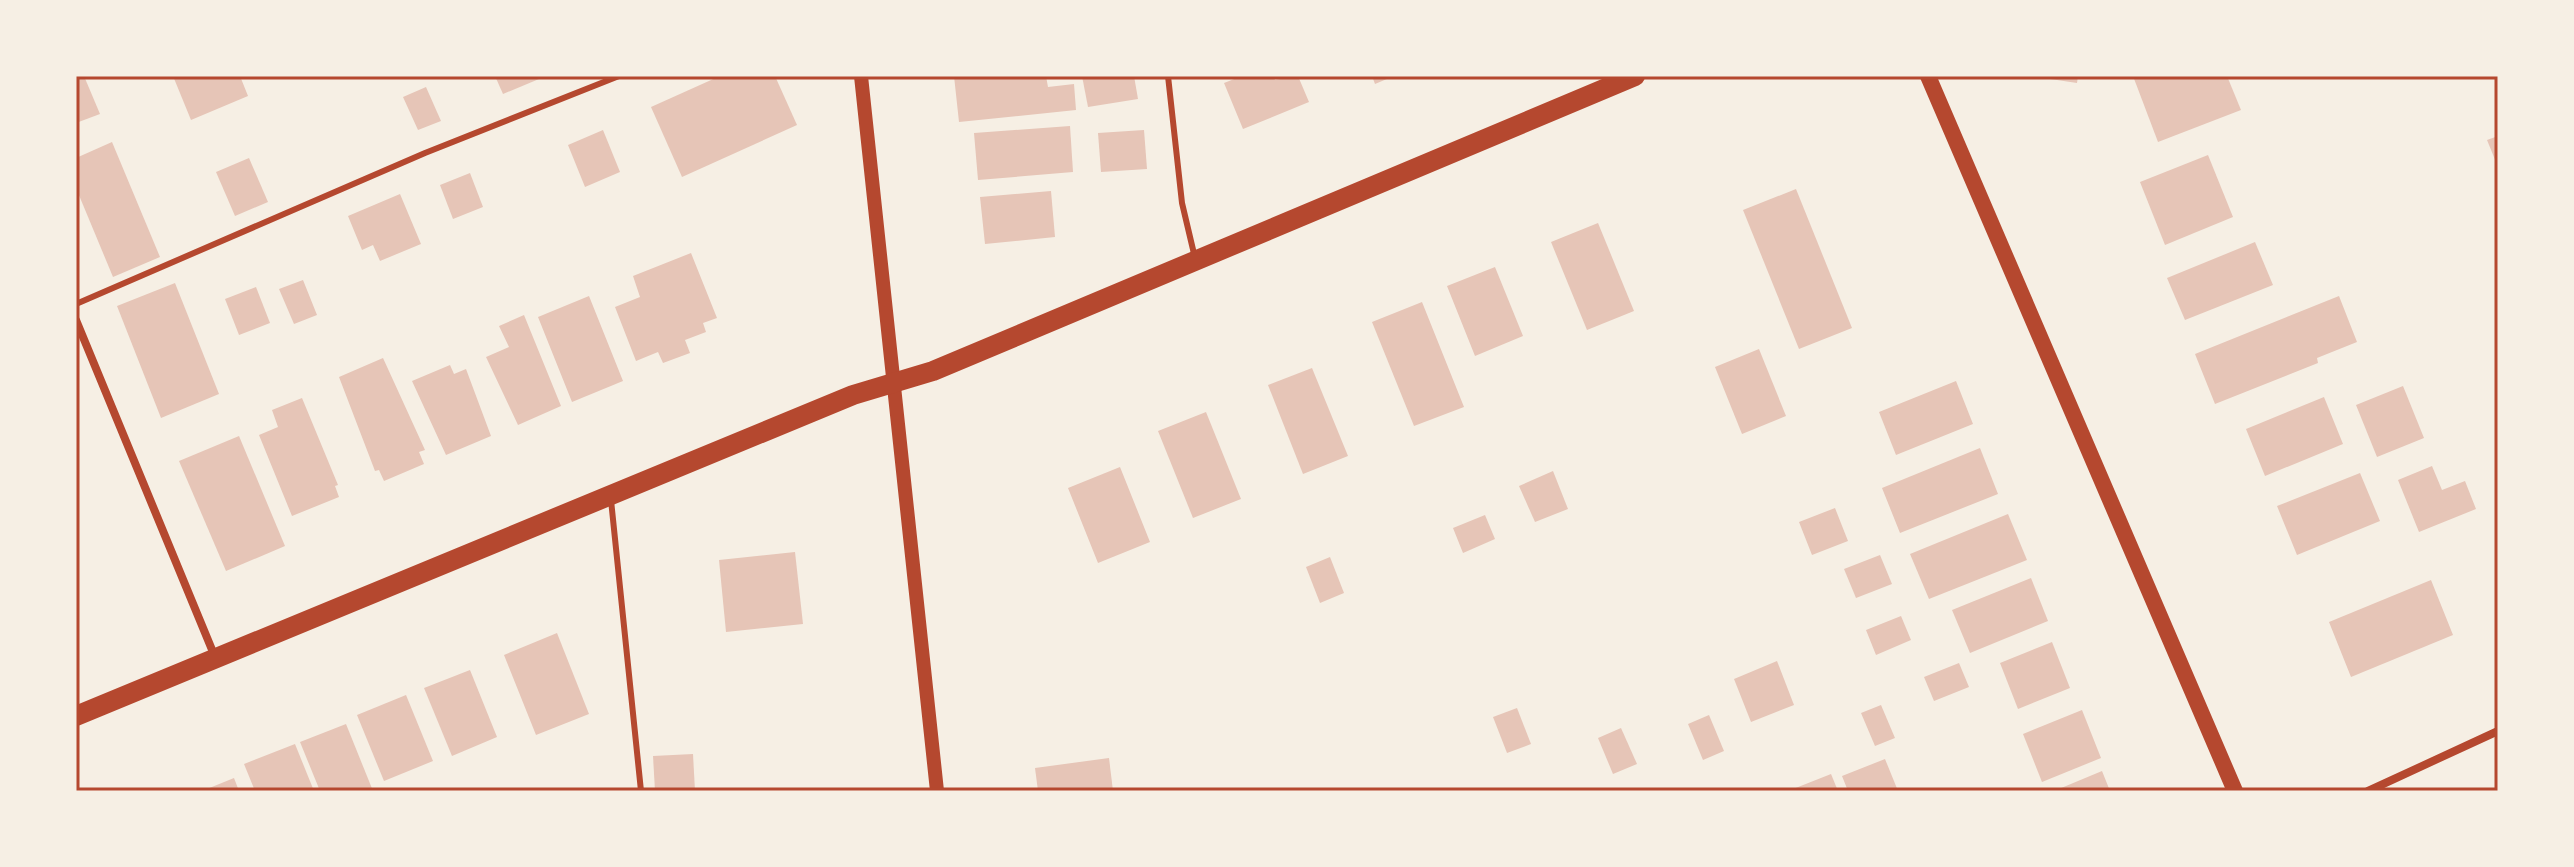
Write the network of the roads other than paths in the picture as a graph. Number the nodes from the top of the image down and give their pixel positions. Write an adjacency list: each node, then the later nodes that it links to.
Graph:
1 (619, 76): 7 (lane)
2 (861, 76): 9 (street)
3 (1168, 76): 6 (lane)
4 (1635, 76): 6 (main road)
5 (1928, 76): 16 (main road)
6 (1196, 263): 9 (main road)
7 (76, 304)
8 (76, 320): 11 (street)
9 (894, 384): 10 (main road); 15 (street)
10 (611, 494): 11 (main road); 14 (lane)
11 (216, 657): 12 (main road)
12 (76, 716)
13 (2498, 731): 17 (street)
14 (641, 791)
15 (937, 791)
16 (2235, 791)
17 (2368, 791)

